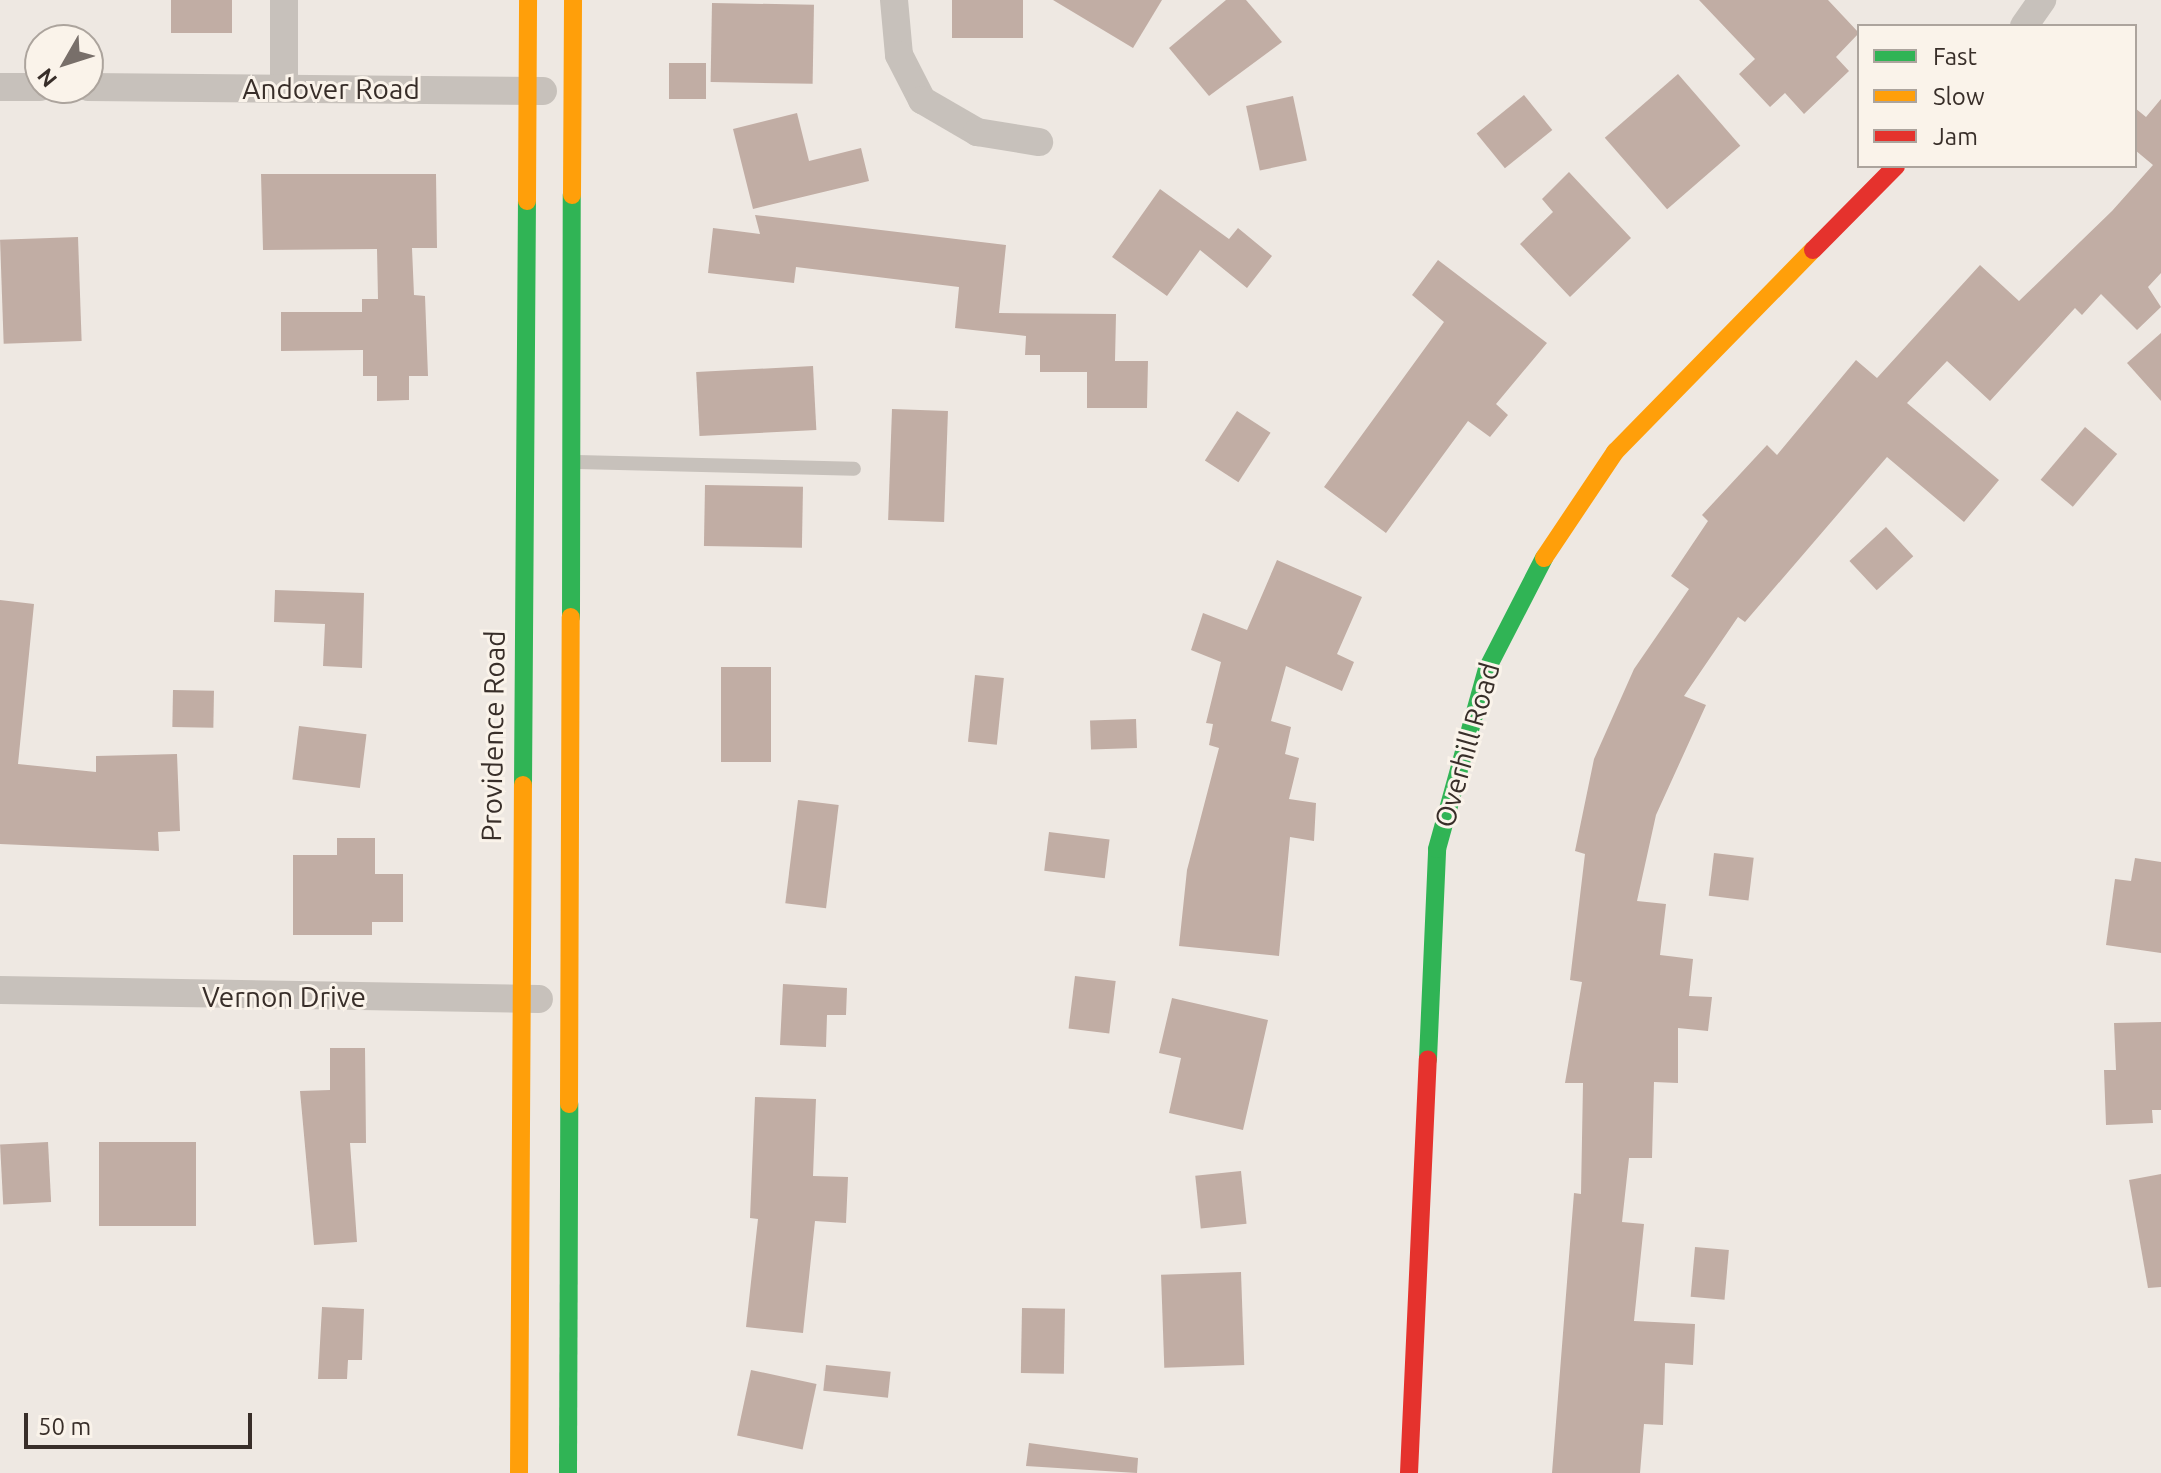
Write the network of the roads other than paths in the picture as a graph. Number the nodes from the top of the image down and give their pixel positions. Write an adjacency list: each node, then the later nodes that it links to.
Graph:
1 (284, 0): 10 (street)
2 (528, 0): 11 (main road, Providence Road)
3 (573, 0): 12 (main road)
4 (894, 0): 13 (street)
5 (2042, 0): 6 (street)
6 (2025, 24)
7 (0, 87): 8 (street)
8 (24, 87)
9 (104, 87): 10 (street, Andover Road)
10 (284, 88): 11 (street, Andover Road)
11 (528, 91): 12 (street, Andover Road); 18 (main road, Providence Road)
12 (574, 91): 15 (main road)
13 (1039, 142)
14 (1894, 168): 22 (main road, Overhill Road)
15 (573, 462): 16 (lane); 19 (main road)
16 (854, 469)
17 (0, 990): 18 (street, Vernon Drive)
18 (518, 999): 19 (street, Vernon Drive); 20 (main road, Providence Road)
19 (568, 1000): 21 (main road)
20 (519, 1473)
21 (568, 1473)
22 (1409, 1473)

